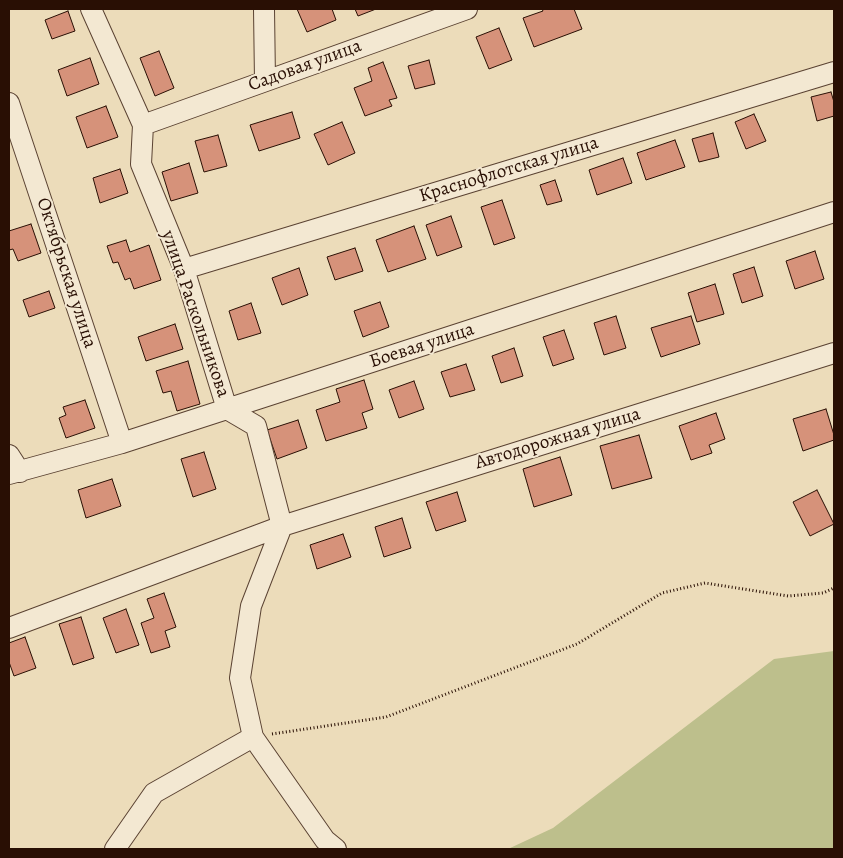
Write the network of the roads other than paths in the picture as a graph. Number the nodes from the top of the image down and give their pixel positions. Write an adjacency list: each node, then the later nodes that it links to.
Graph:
1 (91, 9): 7 (street, улица Раскольникова)
2 (264, 9): 5 (street)
3 (467, 9): 5 (street, Садовая улица)
4 (834, 72): 9 (street, Краснофлотская улица)
5 (265, 81): 7 (street, Садовая улица)
6 (9, 103): 12 (street, Октябрьская улица)
7 (143, 125): 9 (street, улица Раскольникова)
8 (834, 212): 11 (street, Боевая улица)
9 (184, 269): 11 (street, улица Раскольникова)
10 (834, 353): 15 (street, Автодорожная улица)
11 (227, 409): 12 (street, Боевая улица); 15 (street, улица Раскольникова)
12 (122, 443): 14 (street, Боевая улица)
13 (9, 455): 14 (street)
14 (14, 473)
15 (282, 526): 16 (street, Автодорожная улица); 17 (street)
16 (9, 628)
17 (253, 737): 18 (street); 19 (street)
18 (115, 849)
19 (336, 849)

